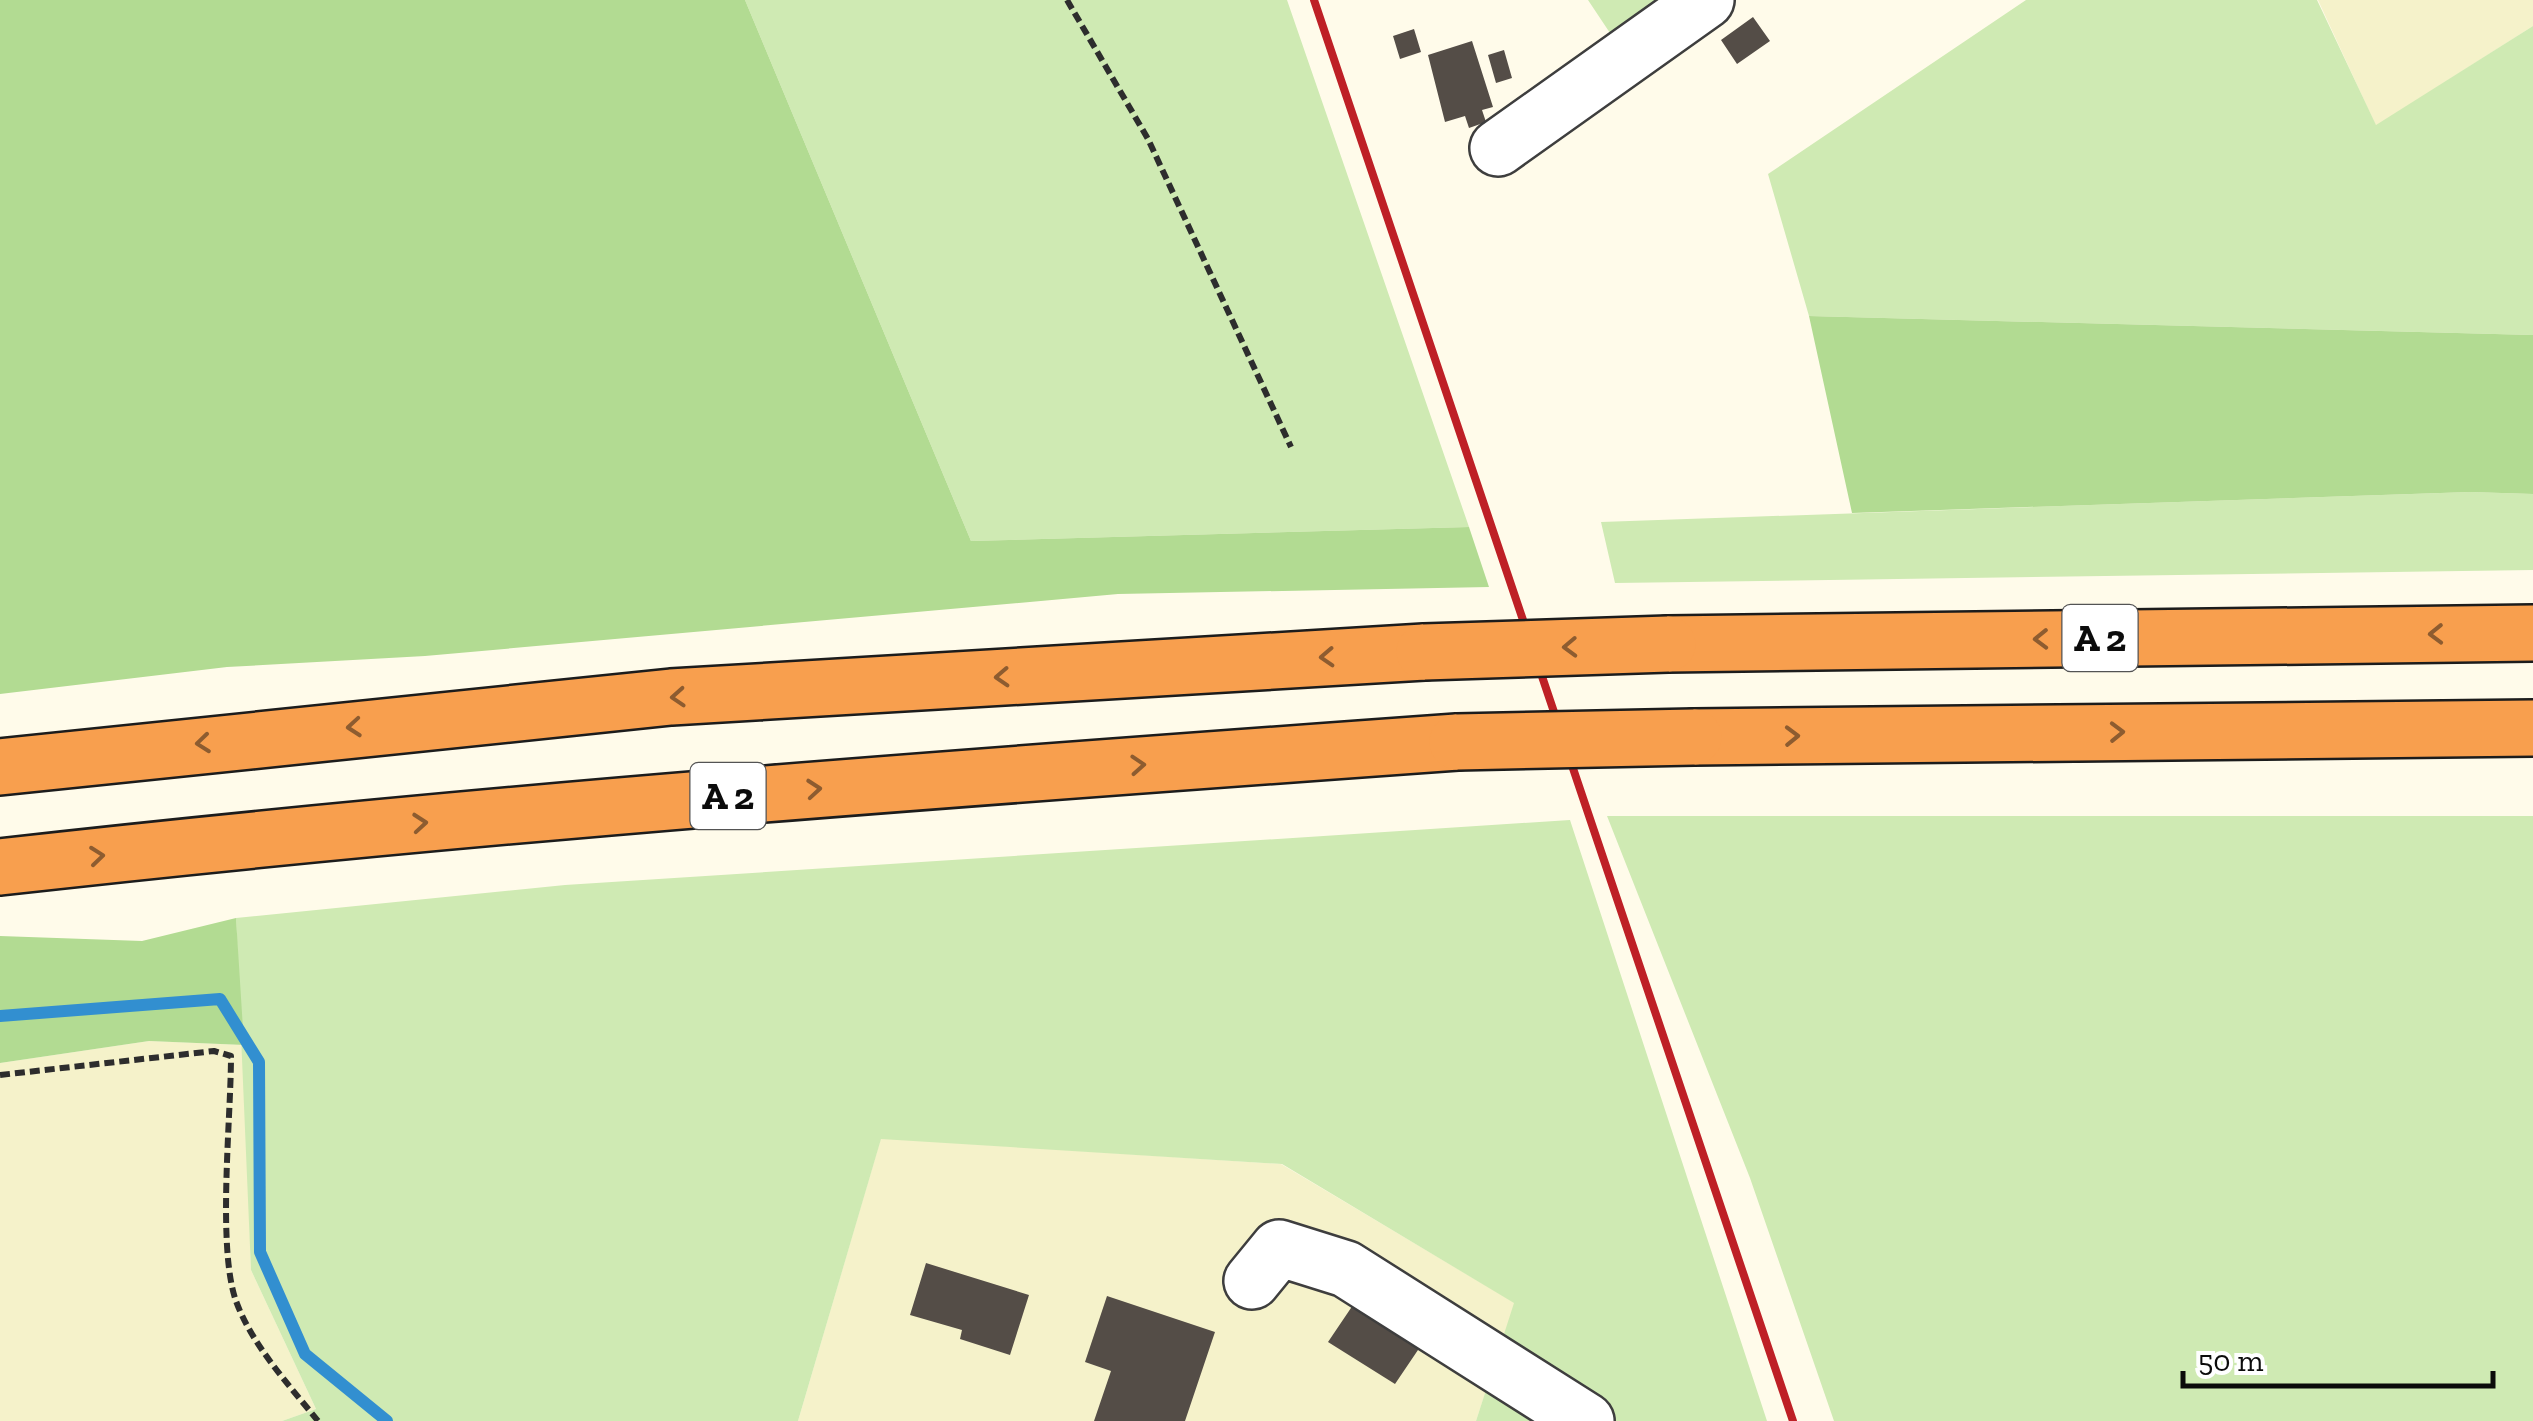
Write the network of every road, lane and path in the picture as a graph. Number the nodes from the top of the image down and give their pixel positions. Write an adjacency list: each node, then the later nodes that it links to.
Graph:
1 (1068, 0): 4 (path)
2 (1706, 0): 3 (street)
3 (1498, 148)
4 (1291, 447)
5 (2533, 633): 7 (highway, A 2, one-way to 7, bridge)
6 (2533, 728): 8 (highway, A 2, one-way to 6, bridge)
7 (0, 767)
8 (0, 867)
9 (0, 1074): 11 (path)
10 (1252, 1281): 12 (street)
11 (318, 1421)
12 (1586, 1421)

